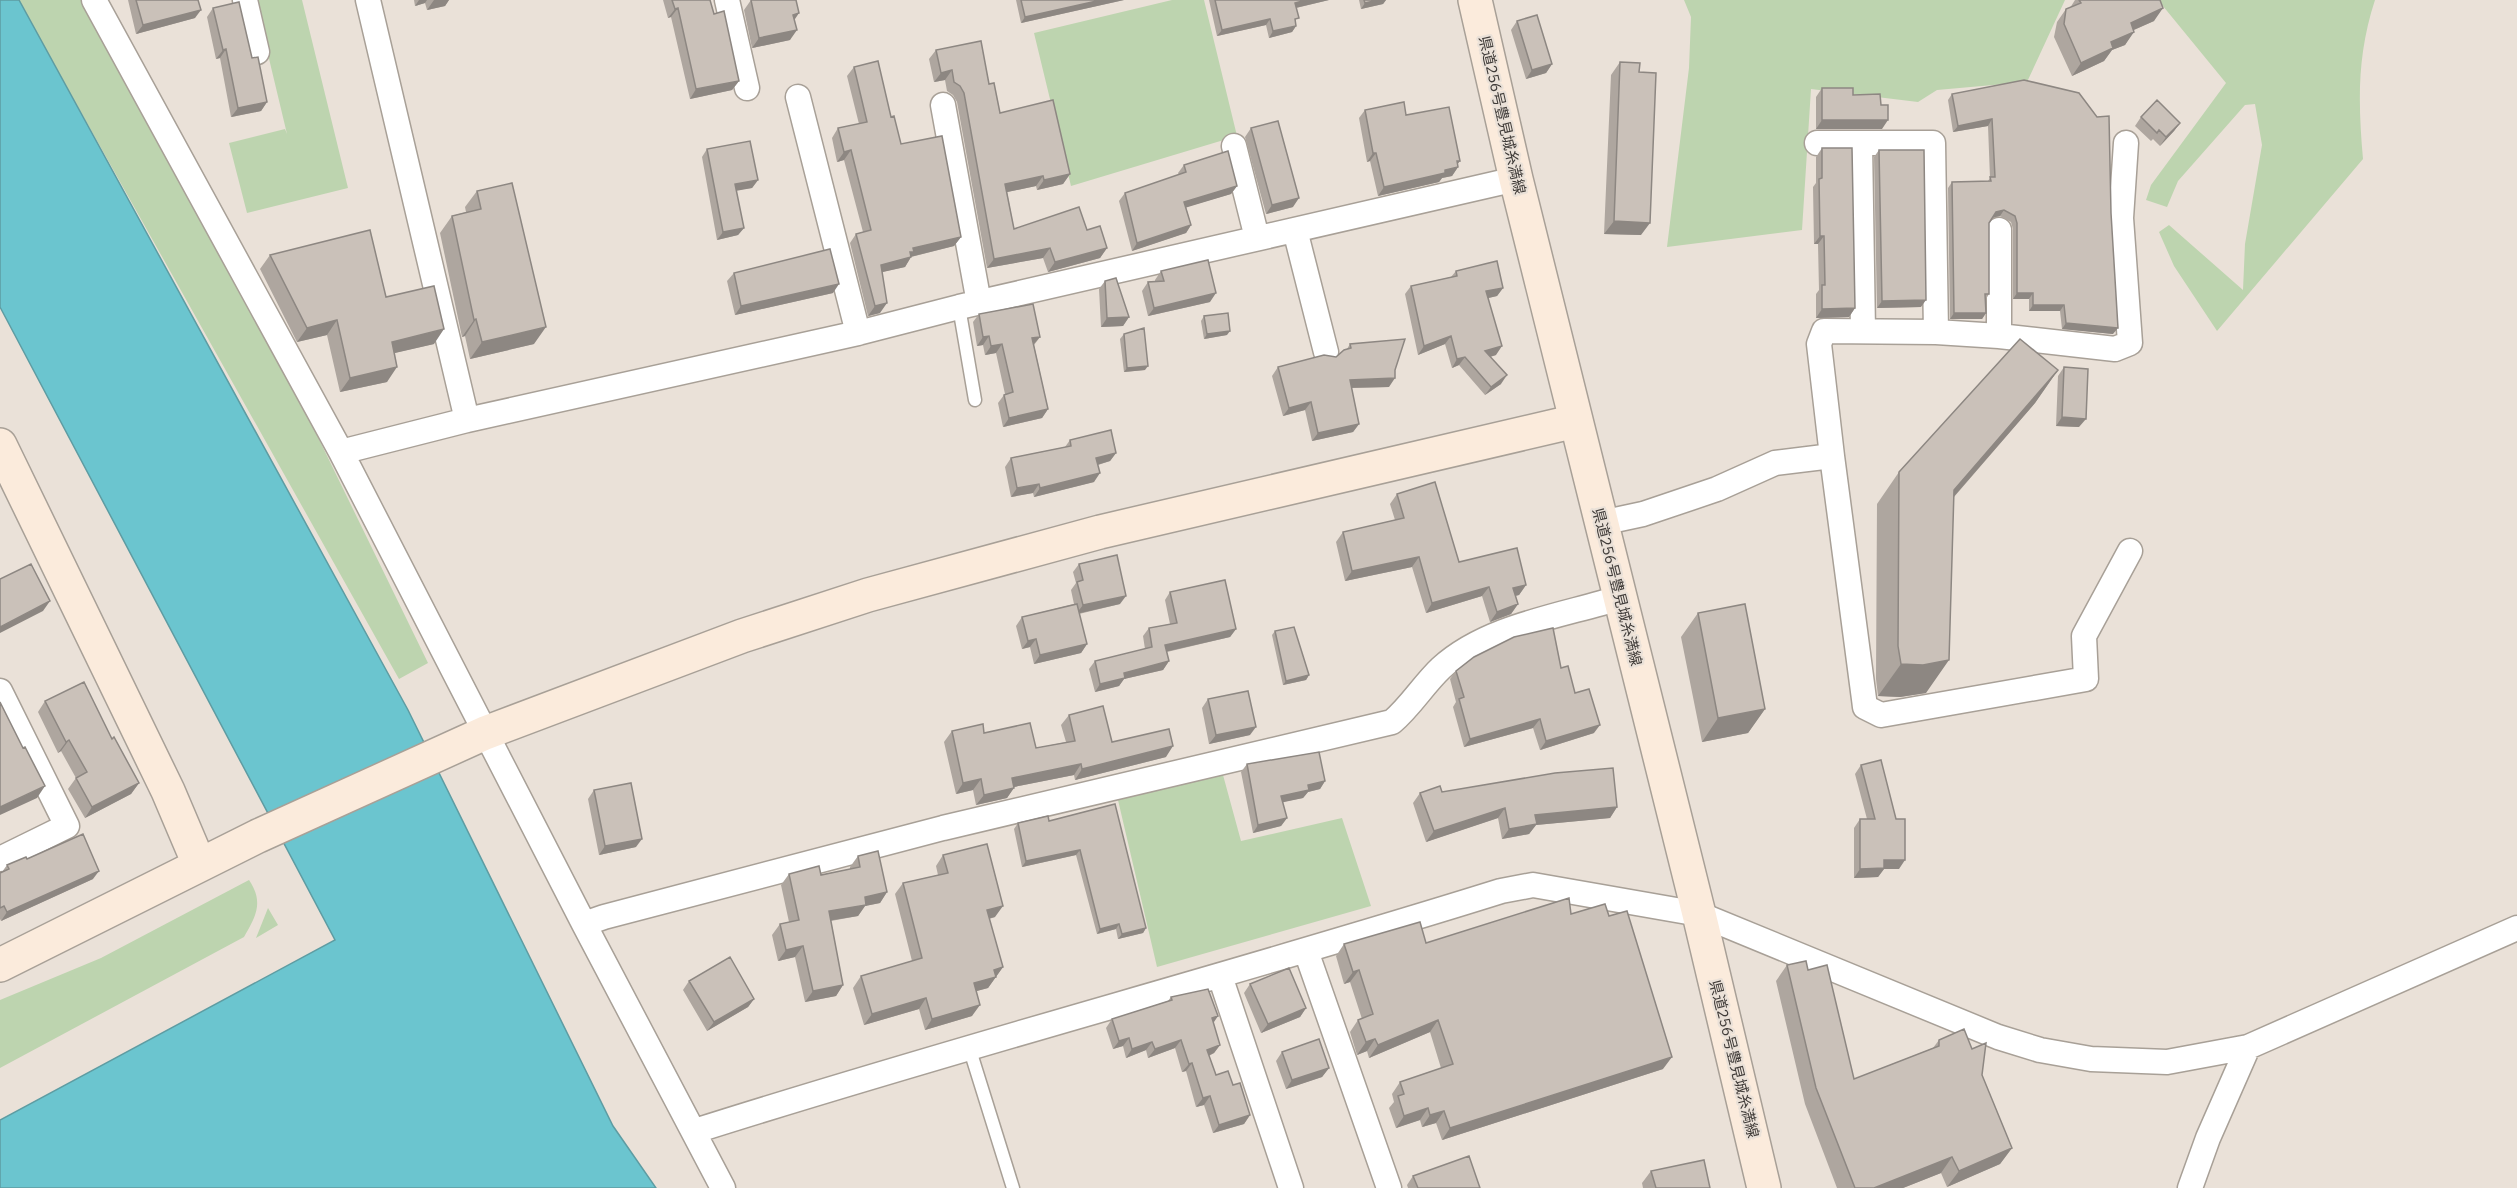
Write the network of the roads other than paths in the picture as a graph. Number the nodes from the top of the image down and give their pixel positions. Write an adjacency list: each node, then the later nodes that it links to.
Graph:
1 (94, 0): 28 (street)
2 (245, 0): 6 (street)
3 (368, 0): 25 (street)
4 (727, 0): 7 (street)
5 (1475, 0): 14 (street, 県道256号豊見城糸満線)
6 (257, 52)
7 (747, 88)
8 (798, 98): 21 (street)
9 (942, 105): 18 (street)
10 (1860, 142): 11 (street); 19 (street); 20 (street)
11 (1817, 143)
12 (2126, 143): 22 (street)
13 (1234, 146): 17 (street)
14 (1516, 180): 15 (street); 26 (street, 県道256号豊見城糸満線)
15 (1295, 230): 17 (street); 23 (street)
16 (1999, 230): 22 (street)
17 (1257, 238): 18 (street)
18 (969, 305): 21 (street); 24 (lane)
19 (1863, 331): 20 (street); 29 (street)
20 (1936, 332): 22 (street)
21 (858, 333): 25 (street)
22 (1999, 336)
23 (1326, 352)
24 (975, 400)
25 (467, 420): 28 (street)
26 (1576, 421): 30 (street, 県道256号豊見城糸満線); 34 (street)
27 (0, 445): 36 (street)
28 (341, 452): 34 (street)
29 (1832, 456): 30 (street); 31 (street)
30 (1601, 523): 32 (street, 県道256号豊見城糸満線)
31 (2130, 551)
32 (1619, 598): 37 (street, 県道256号豊見城糸満線); 38 (street)
33 (0, 691): 35 (street)
34 (485, 733): 36 (street); 38 (street)
35 (0, 859)
36 (199, 864): 41 (street)
37 (1699, 914): 40 (street); 44 (street); 46 (street, 県道256号豊見城糸満線)
38 (584, 924): 45 (street)
39 (2517, 928): 44 (street)
40 (1306, 951): 42 (street); 50 (street)
41 (0, 965)
42 (1220, 976): 43 (street); 49 (street)
43 (969, 1047): 45 (street); 48 (lane)
44 (2248, 1047): 51 (street)
45 (695, 1131): 47 (street)
46 (1764, 1183)
47 (723, 1188)
48 (1013, 1188)
49 (1291, 1188)
50 (1389, 1188)
51 (2190, 1188)

